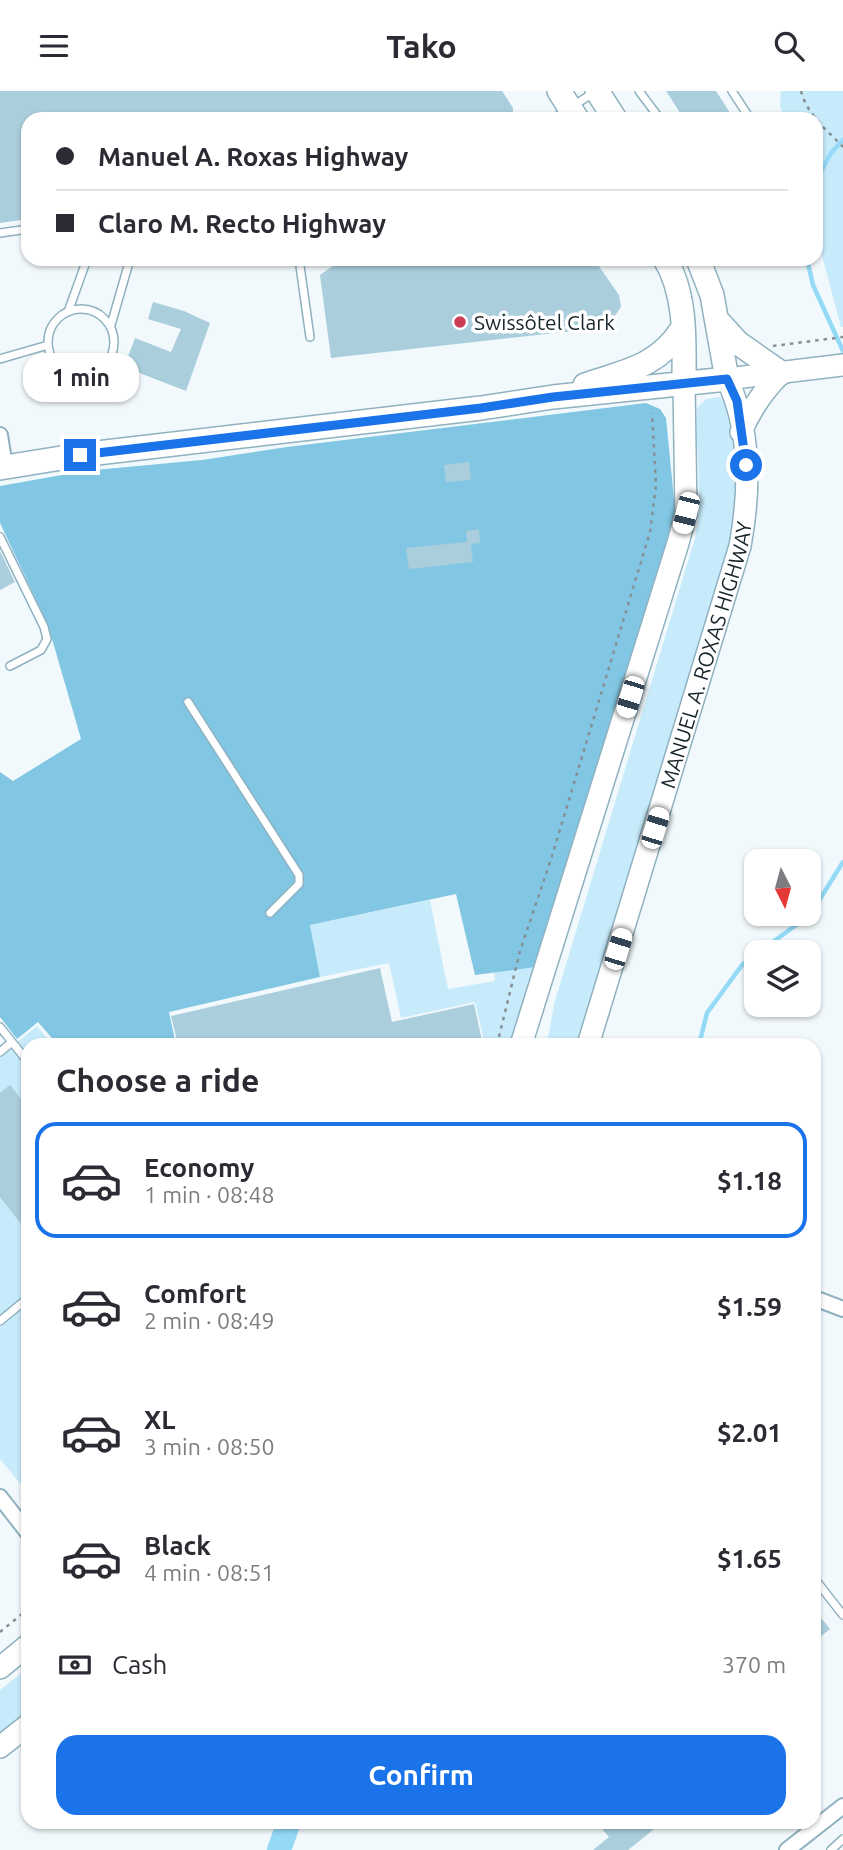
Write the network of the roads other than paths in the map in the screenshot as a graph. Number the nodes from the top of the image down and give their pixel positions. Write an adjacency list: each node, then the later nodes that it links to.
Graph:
1 (596, 91): 4 (lane); 5 (main road)
2 (639, 91): 6 (lane)
3 (732, 91): 7 (lane)
4 (565, 109)
5 (610, 112)
6 (655, 112)
7 (746, 112)
8 (21, 230): 9 (lane)
9 (0, 233)
10 (84, 266): 15 (lane)
11 (128, 266): 17 (lane)
12 (300, 266): 19 (lane)
13 (669, 266): 18 (main road)
14 (701, 266): 16 (main road, MANUEL A. ROXAS HIGHWAY)
15 (68, 311): 17 (lane); 20 (lane)
16 (717, 320): 23 (main road); 24 (main road, MANUEL A. ROXAS HIGHWAY)
17 (111, 325): 20 (lane)
18 (682, 329): 25 (main road); 26 (main road)
19 (310, 337)
20 (48, 345): 21 (lane)
21 (0, 359)
22 (833, 366): 23 (main road)
23 (781, 373): 24 (main road); 27 (main road)
24 (727, 379): 25 (main road); 27 (main road, MANUEL A. ROXAS HIGHWAY)
25 (684, 384): 26 (main road); 35 (main road)
26 (553, 397): 29 (main road)
27 (741, 432): 36 (main road, MANUEL A. ROXAS HIGHWAY)
28 (0, 435): 29 (street)
29 (3, 467)
30 (0, 537): 31 (lane)
31 (10, 666)
32 (188, 702): 33 (lane)
33 (270, 913)
34 (0, 1027): 37 (lane)
35 (523, 1038)
36 (590, 1038)
37 (12, 1042): 38 (lane); 39 (lane)
38 (0, 1052)
39 (21, 1053)
40 (821, 1301): 42 (street)
41 (21, 1304): 43 (lane)
42 (843, 1309)
43 (0, 1321)
44 (0, 1497): 45 (street)
45 (21, 1524)
46 (821, 1587): 47 (lane)
47 (843, 1615)
48 (21, 1651): 49 (main road)
49 (0, 1668)
50 (21, 1730): 51 (main road)
51 (0, 1747)
52 (843, 1806): 53 (street)
53 (821, 1819)
54 (809, 1829): 56 (street)
55 (843, 1839): 57 (lane)
56 (787, 1850)
57 (831, 1850)

